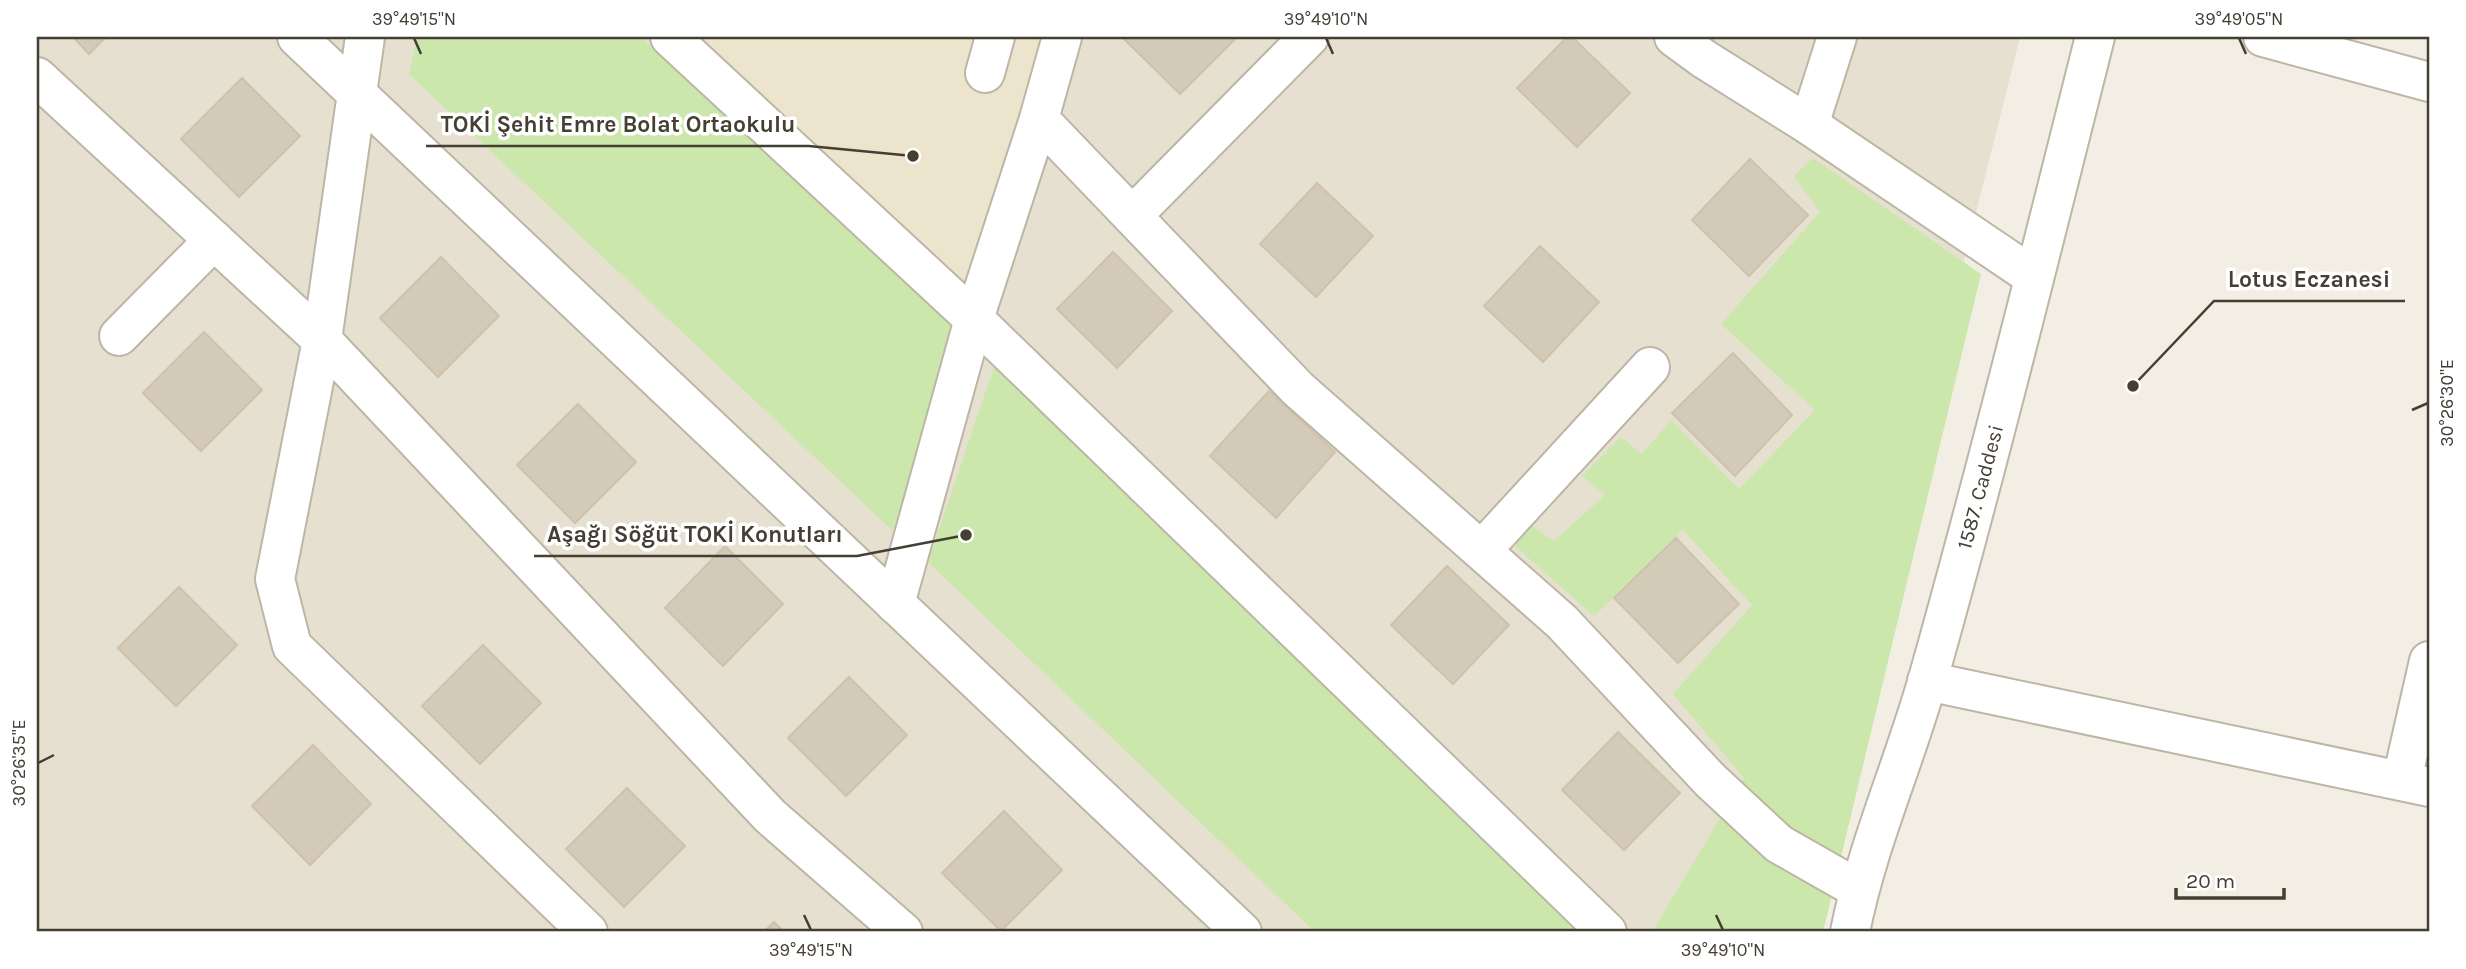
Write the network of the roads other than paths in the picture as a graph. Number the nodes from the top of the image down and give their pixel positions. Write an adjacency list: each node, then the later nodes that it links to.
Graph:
1 (297, 37): 14 (street)
2 (365, 37): 14 (street)
3 (670, 37): 20 (street)
4 (995, 37): 11 (street)
5 (1062, 37): 15 (street)
6 (1309, 37): 17 (street)
7 (1675, 37): 16 (street)
8 (1837, 37): 16 (street)
9 (2095, 37): 19 (street, 1587. Caddesi)
10 (2263, 37): 13 (street)
11 (985, 73)
12 (37, 77): 18 (street)
13 (2429, 82)
14 (355, 92): 22 (street); 25 (street)
15 (1039, 119): 17 (street); 20 (street)
16 (1809, 125): 19 (street)
17 (1132, 216): 24 (street)
18 (214, 240): 21 (street); 22 (street)
19 (2034, 277): 27 (street, 1587. Caddesi)
20 (974, 319): 25 (street); 33 (street)
21 (119, 336)
22 (322, 340): 30 (street); 31 (street)
23 (1650, 367): 24 (street)
24 (1482, 550): 29 (street)
25 (895, 604): 32 (street)
26 (2429, 661): 28 (street)
27 (1927, 681): 28 (street); 29 (street, 1587. Caddesi)
28 (2415, 784)
29 (1858, 889): 34 (street, 1587. Caddesi)
30 (588, 932)
31 (903, 932)
32 (1242, 932)
33 (1606, 932)
34 (1850, 932)

